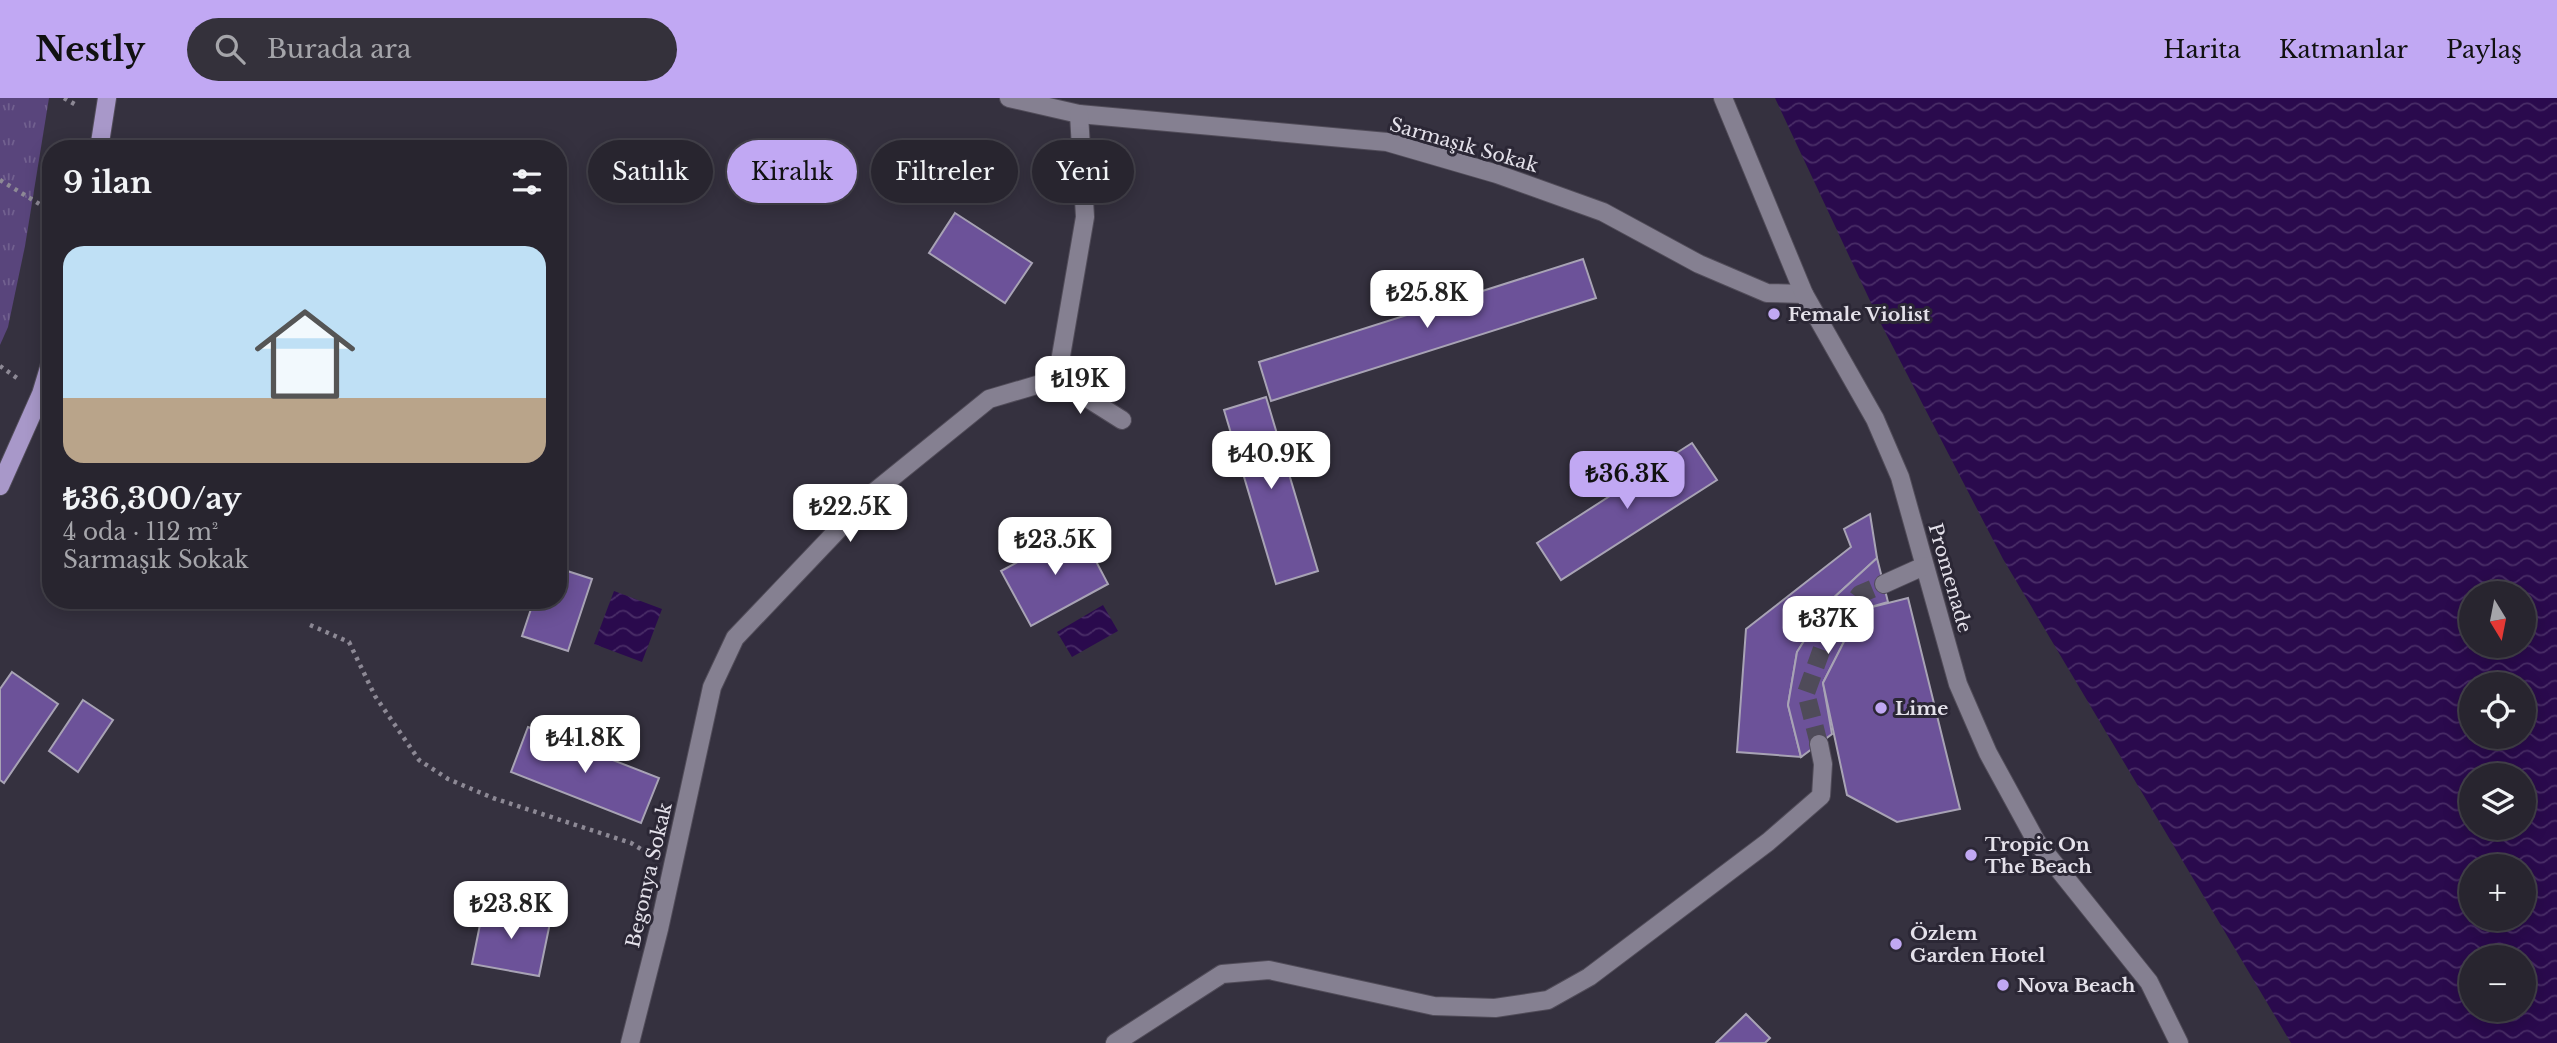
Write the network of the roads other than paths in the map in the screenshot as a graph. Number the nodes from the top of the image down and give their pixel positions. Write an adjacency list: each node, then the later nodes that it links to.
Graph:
1 (107, 98): 5 (main road)
2 (1009, 98): 4 (street, Sarmaşık Sokak)
3 (1723, 98): 6 (street, Promenade)
4 (1079, 114): 6 (street, Sarmaşık Sokak); 7 (street)
5 (100, 140)
6 (1804, 294): 11 (street, Promenade)
7 (1057, 379): 9 (street); 14 (street, Begonya Sokak)
8 (42, 391): 10 (main road)
9 (1122, 420)
10 (0, 486)
11 (1924, 566): 12 (street); 16 (street, Promenade)
12 (1884, 584)
13 (1819, 744): 15 (street)
14 (630, 1043)
15 (1115, 1043)
16 (2179, 1043)

